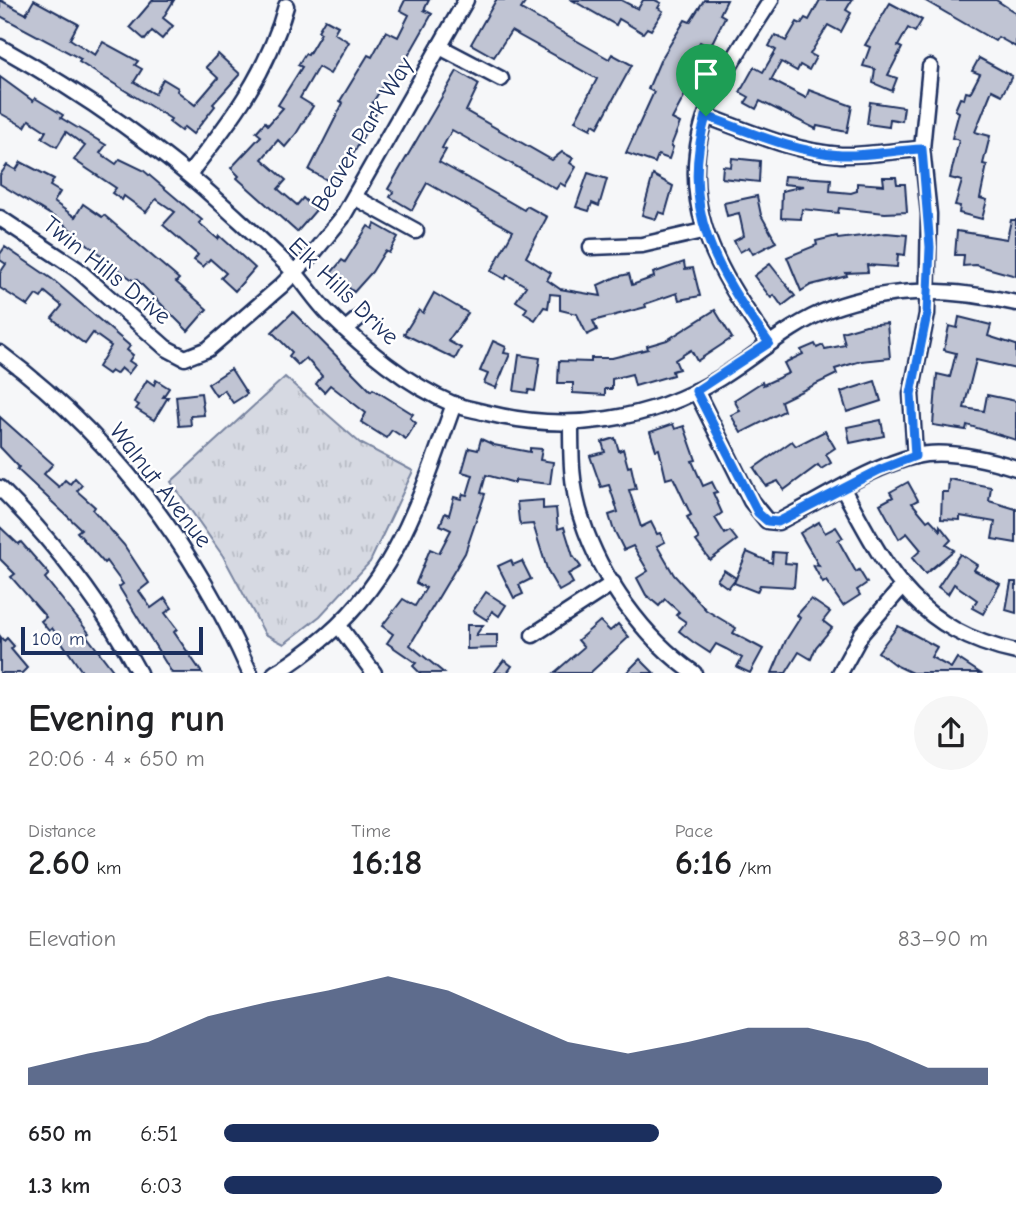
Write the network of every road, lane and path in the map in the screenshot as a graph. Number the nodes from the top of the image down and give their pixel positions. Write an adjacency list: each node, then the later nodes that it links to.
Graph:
1 (466, 0): 5 (street, Beaver Park Way)
2 (771, 0): 8 (street)
3 (286, 6): 10 (street)
4 (0, 47): 10 (street, Elk Hills Drive)
5 (440, 47): 7 (street); 11 (street, Beaver Park Way)
6 (930, 67): 9 (street)
7 (501, 79)
8 (706, 116): 9 (street); 14 (street)
9 (922, 149): 17 (street)
10 (189, 174): 16 (street, Elk Hills Drive)
11 (356, 198): 13 (street); 16 (street, Beaver Park Way)
12 (0, 218): 23 (street, Twin Hills Drive)
13 (416, 231)
14 (703, 231): 15 (street); 21 (street)
15 (591, 247)
16 (294, 272): 20 (street, Elk Hills Drive); 23 (street, Beaver Park Way)
17 (926, 289): 18 (street, Elk Hills Drive); 21 (street, Elk Hills Drive); 27 (street)
18 (1016, 303)
19 (360, 317): 20 (street)
20 (346, 329): 25 (street, Elk Hills Drive)
21 (769, 343): 24 (street, Elk Hills Drive)
22 (0, 353): 37 (street, Walnut Avenue)
23 (185, 359)
24 (696, 391): 26 (street, Elk Hills Drive); 30 (street)
25 (454, 404): 26 (street, Elk Hills Drive); 33 (street)
26 (571, 424): 31 (street)
27 (915, 456): 28 (street); 30 (street)
28 (1016, 468)
29 (0, 488): 36 (street)
30 (843, 489): 32 (street)
31 (613, 583): 34 (street); 40 (street)
32 (901, 588): 35 (street); 41 (street)
33 (339, 626): 38 (street); 39 (street)
34 (533, 635)
35 (1016, 652)
36 (139, 673)
37 (250, 673)
38 (275, 673)
39 (374, 673)
40 (694, 673)
41 (840, 673)

